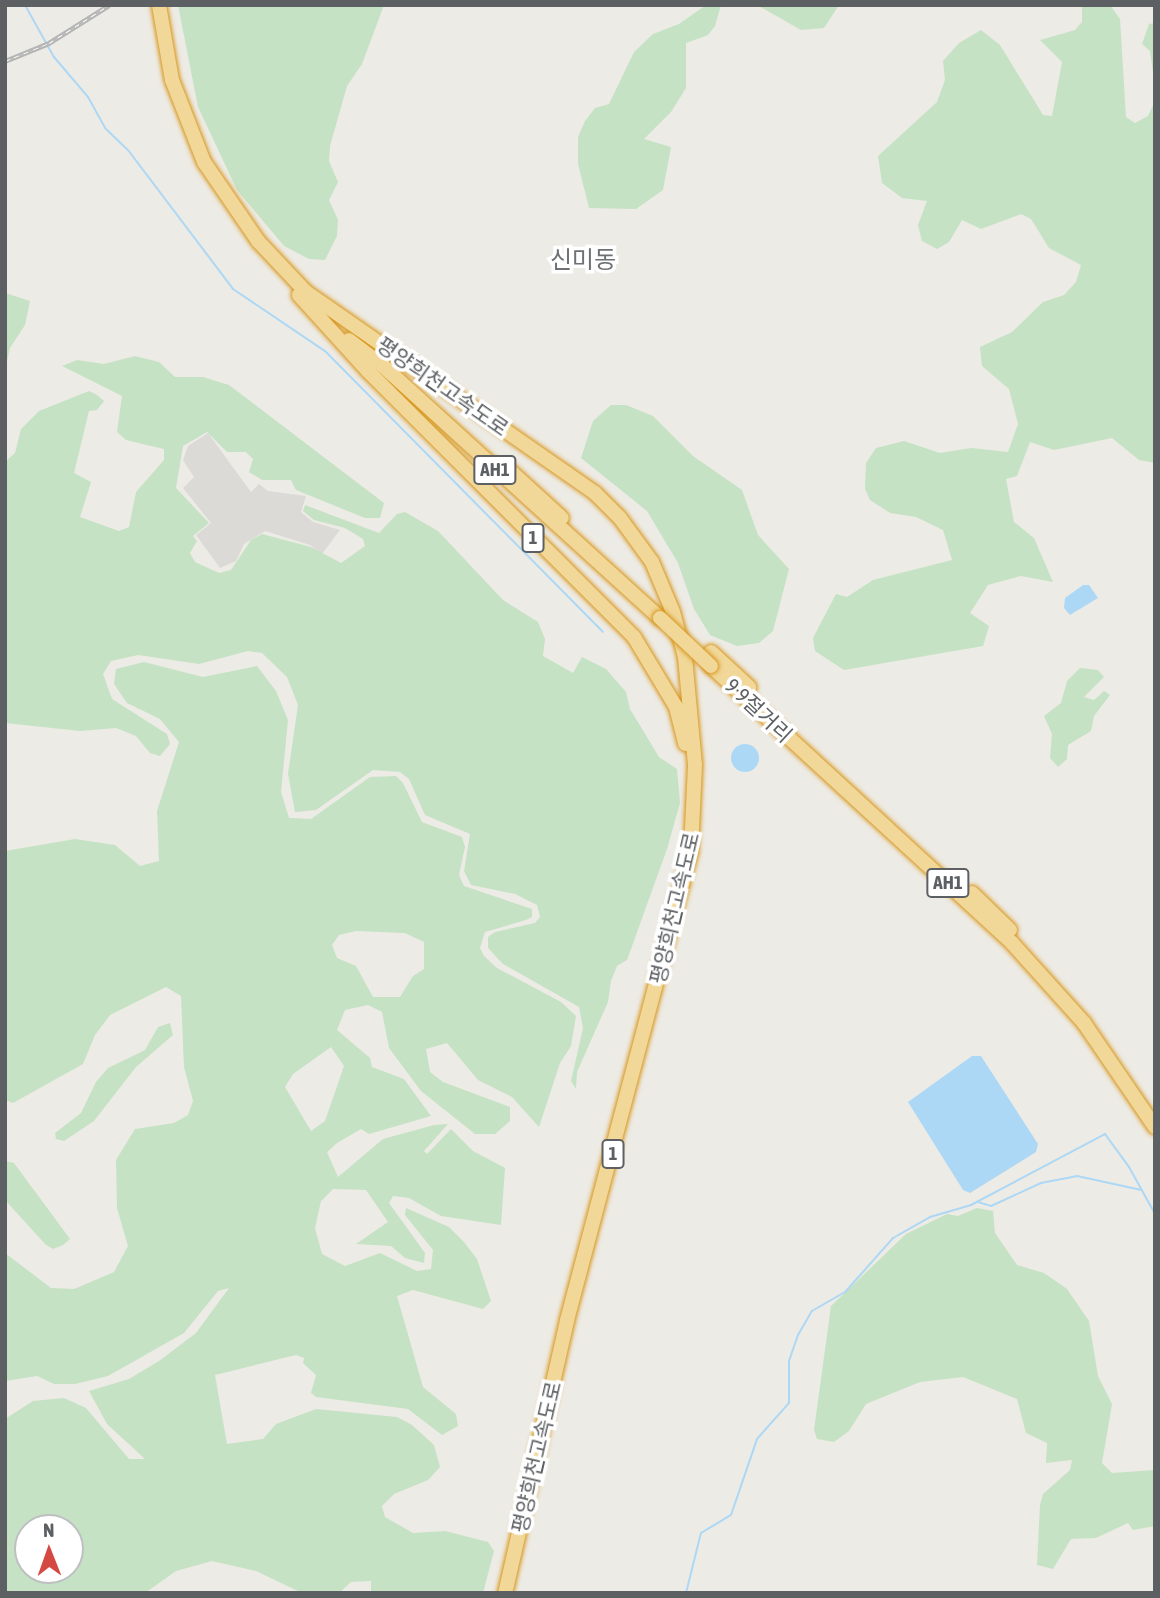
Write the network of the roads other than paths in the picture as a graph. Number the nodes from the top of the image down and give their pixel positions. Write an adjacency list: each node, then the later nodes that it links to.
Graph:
1 (152, 5): 4 (highway, 평양희천고속도로 / 1)
2 (159, 5): 3 (highway, 평양희천고속도로 / 1)
3 (341, 316): 5 (highway, 9·9절거리 / AH1); 10 (highway, 평양희천고속도로 / 1)
4 (329, 325): 5 (highway, 9·9절거리 / AH1); 9 (highway, 평양희천고속도로 / 1)
5 (660, 612): 6 (highway, 9·9절거리 / AH1)
6 (711, 659): 7 (highway, 9·9절거리 / AH1); 8 (highway, 9·9절거리 / AH1)
7 (1155, 1111)
8 (1155, 1127)
9 (496, 1593)
10 (505, 1593)

